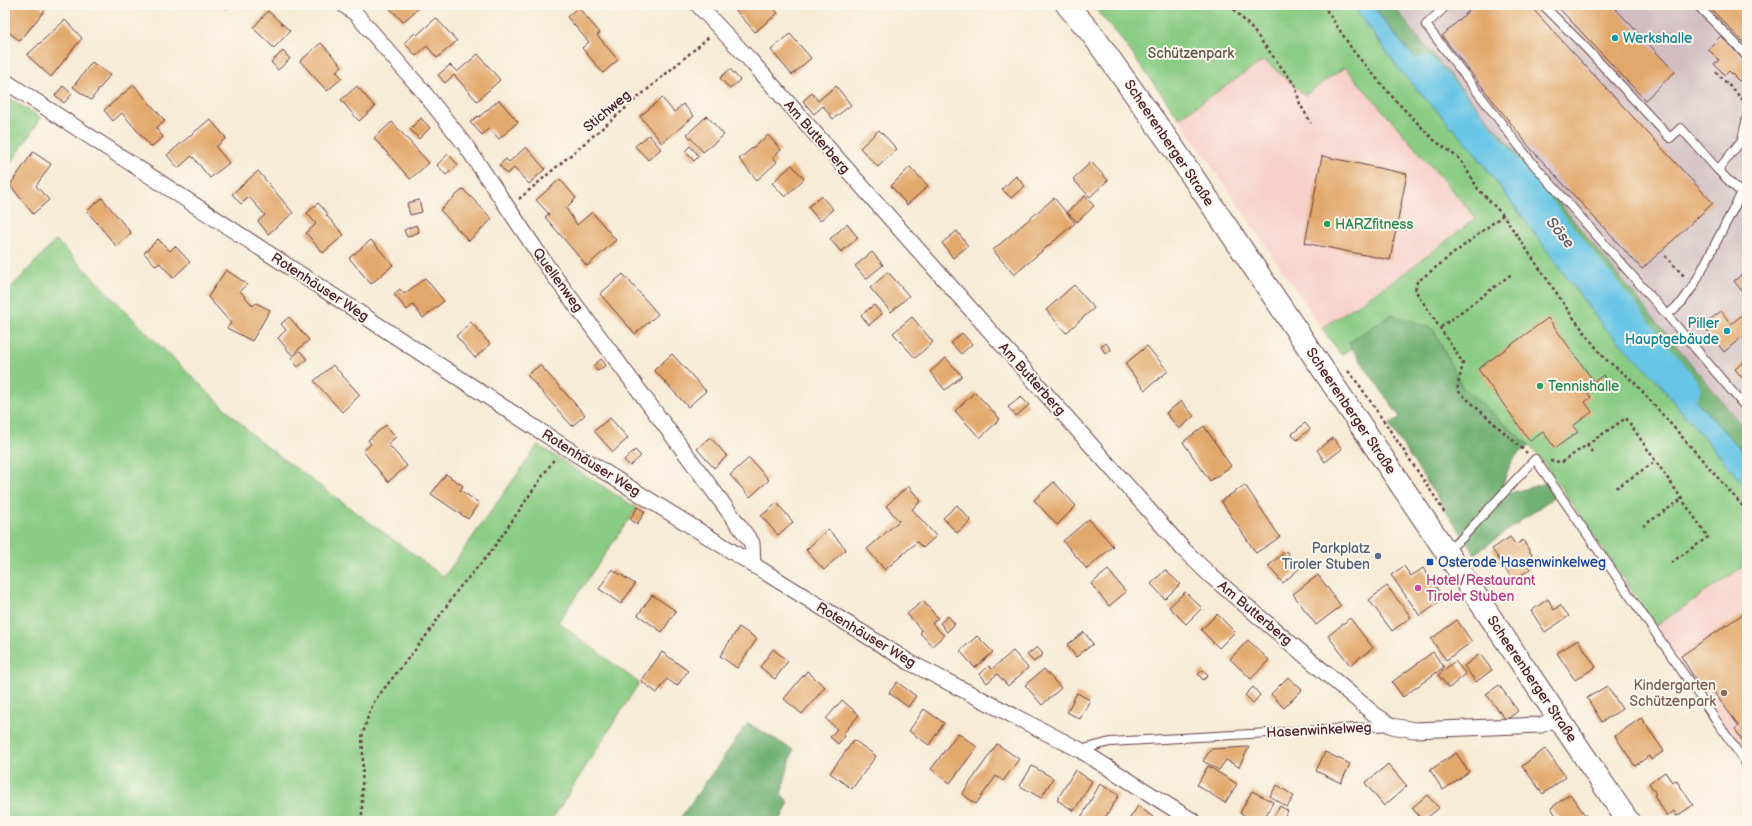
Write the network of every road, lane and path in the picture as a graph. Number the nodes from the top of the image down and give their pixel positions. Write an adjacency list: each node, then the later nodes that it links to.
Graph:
1 (344, 5): 18 (street, Quellenweg)
2 (698, 5): 9 (street, Am Butterberg)
3 (1067, 5): 35 (main road, Scheerenberger Straße)
4 (1230, 5): 15 (path)
5 (1323, 5): 19 (path)
6 (1447, 5): 23 (lane)
7 (1544, 5): 16 (lane)
8 (1697, 5): 10 (lane)
9 (720, 28): 18 (path, Stichweg); 39 (street, Am Butterberg)
10 (1747, 57)
11 (1716, 72): 13 (path)
12 (5, 81): 27 (street, Rotenhäuser Weg)
13 (1747, 104)
14 (1747, 117): 16 (lane)
15 (1311, 123)
16 (1718, 170): 17 (lane)
17 (1745, 196): 22 (lane)
18 (508, 209): 36 (street, Quellenweg)
19 (1503, 215): 24 (path); 33 (path)
20 (1665, 256): 22 (path)
21 (1513, 273): 24 (path)
22 (1694, 286): 23 (lane)
23 (1667, 314): 25 (lane)
24 (1441, 327): 29 (path)
25 (1747, 409)
26 (1587, 445): 28 (path); 29 (path); 30 (path)
27 (563, 446): 36 (street, Rotenhäuser Weg); 42 (path)
28 (1592, 452)
29 (1535, 460): 35 (lane); 41 (lane)
30 (1656, 461): 31 (path); 32 (path)
31 (1617, 488)
32 (1682, 499): 34 (path); 37 (path)
33 (1747, 511)
34 (1643, 526)
35 (1446, 551): 38 (main road, Scheerenberger Straße)
36 (753, 564): 40 (street, Rotenhäuser Weg)
37 (1669, 564)
38 (1558, 718): 39 (street, Hasenwinkelweg); 44 (main road, Scheerenberger Straße)
39 (1392, 726): 40 (lane, Hasenwinkelweg)
40 (1080, 750): 43 (street, Rotenhäuser Weg)
41 (1747, 765)
42 (362, 821)
43 (1193, 821)
44 (1628, 821)

